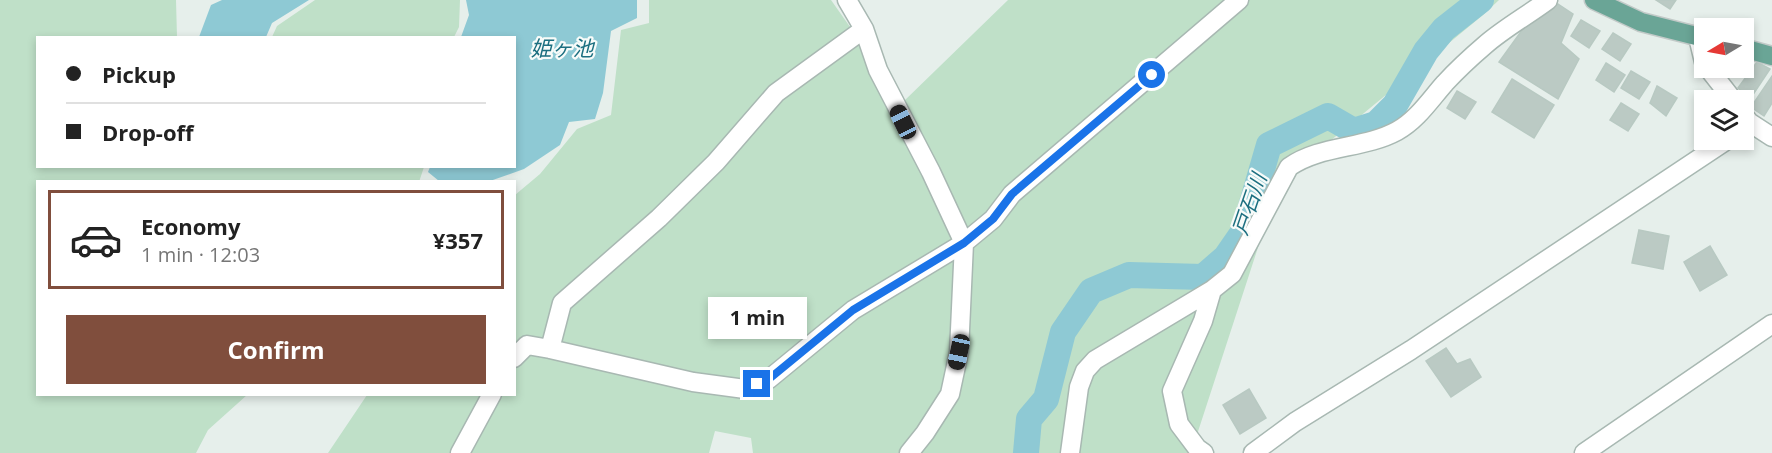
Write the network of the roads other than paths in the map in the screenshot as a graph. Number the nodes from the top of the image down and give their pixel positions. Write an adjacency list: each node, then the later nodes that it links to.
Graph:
1 (847, 0): 5 (street)
2 (1239, 0): 12 (street)
3 (1548, 0): 13 (street)
4 (1594, 0): 6 (main road)
5 (864, 29): 12 (street); 15 (street)
6 (1694, 36)
7 (1754, 51): 8 (main road)
8 (1772, 56)
9 (1754, 126): 10 (street)
10 (1772, 137)
11 (1712, 150): 22 (street)
12 (964, 243): 15 (street); 19 (street)
13 (1212, 290): 20 (street); 21 (street)
14 (1772, 324): 23 (street)
15 (550, 349): 16 (street)
16 (516, 356)
17 (491, 396): 18 (street)
18 (460, 453)
19 (909, 453)
20 (1070, 453)
21 (1204, 453)
22 (1253, 453)
23 (1584, 453)

